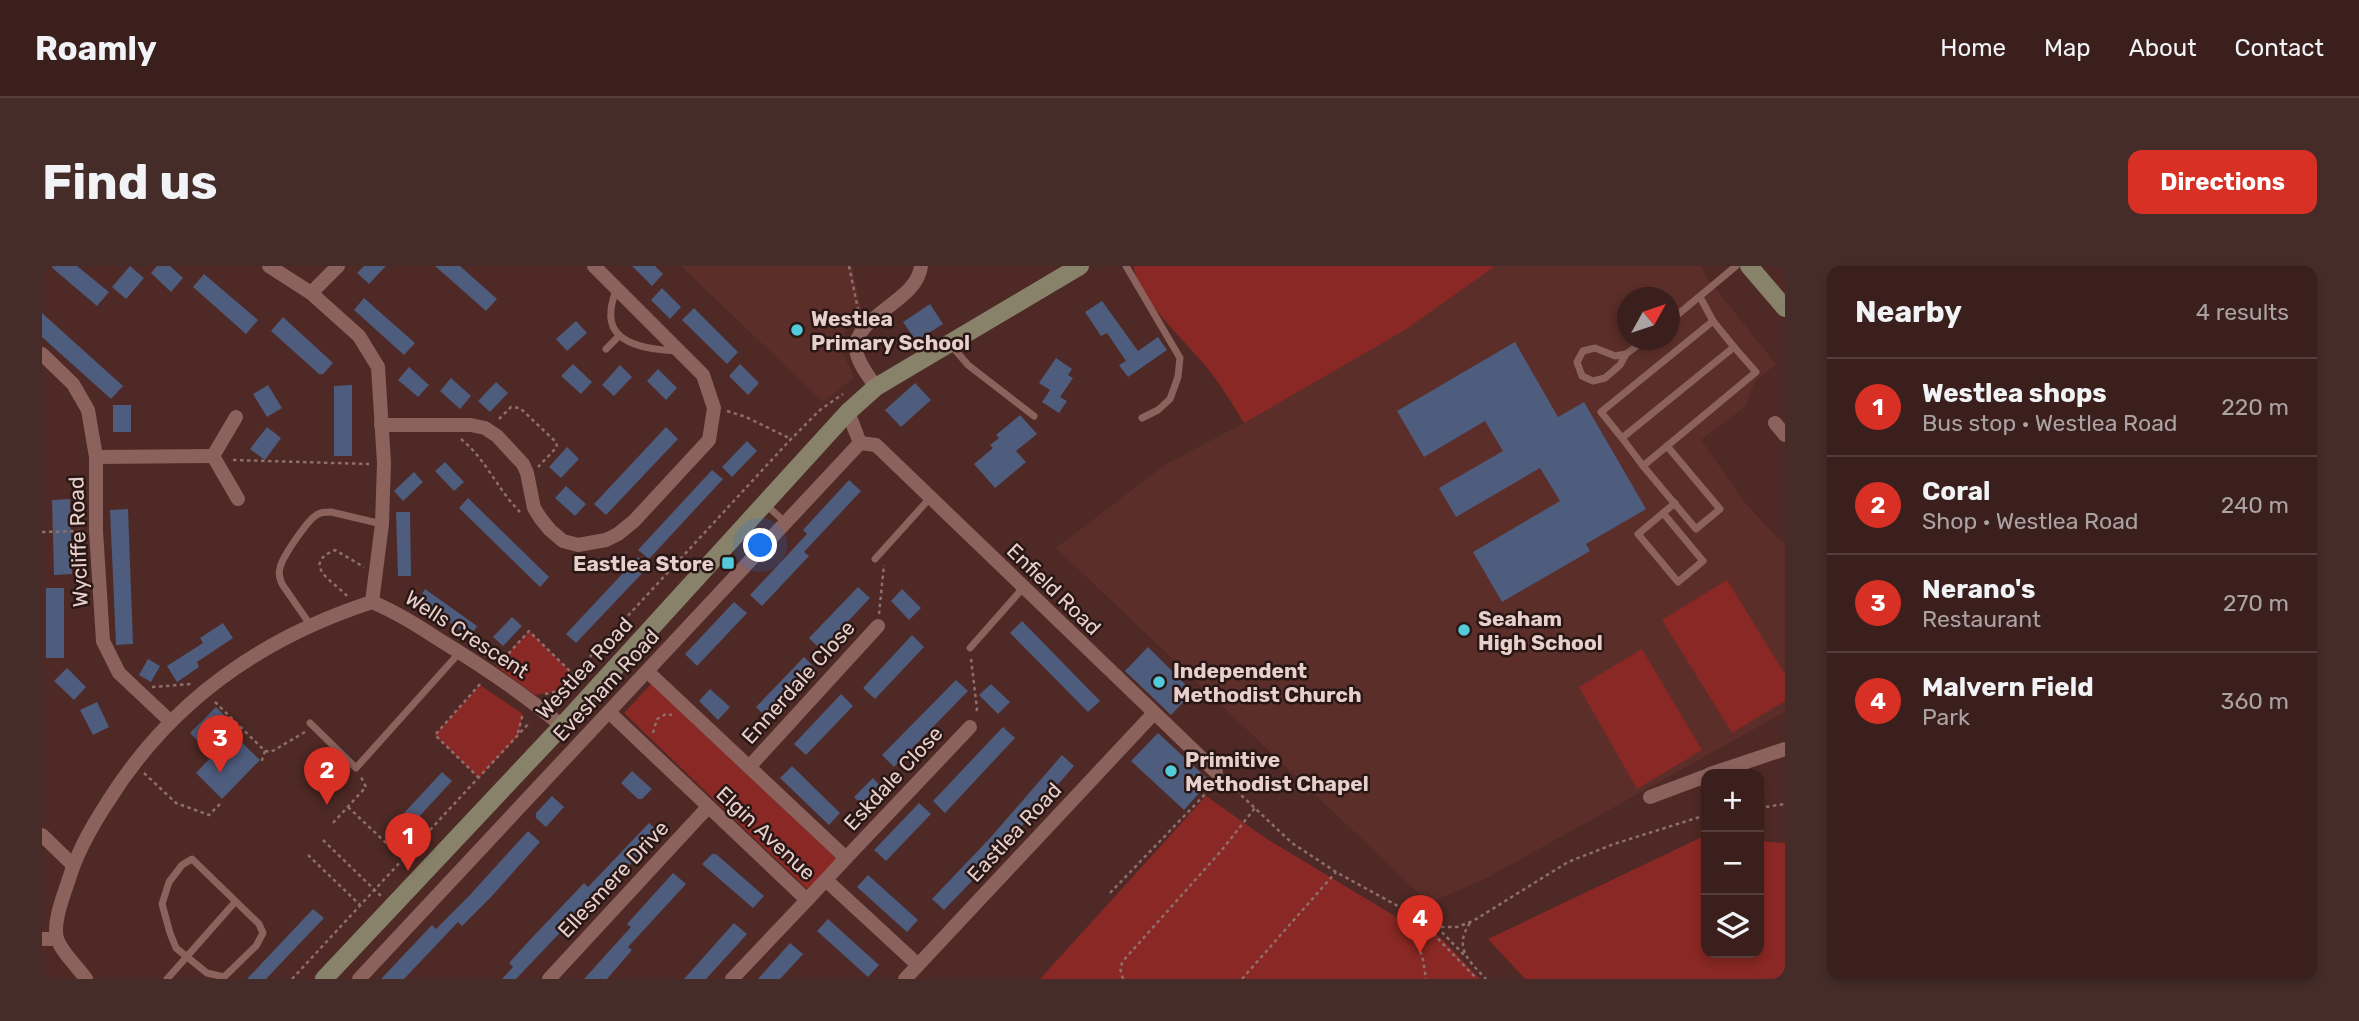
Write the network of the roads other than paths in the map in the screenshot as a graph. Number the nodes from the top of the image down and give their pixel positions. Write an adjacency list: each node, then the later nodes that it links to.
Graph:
1 (269, 266): 10 (street)
2 (338, 266): 10 (street)
3 (594, 266): 9 (street)
4 (921, 266): 23 (street)
5 (1080, 266): 16 (main road, Westlea Road)
6 (1126, 266): 27 (lane)
7 (1736, 266): 11 (lane)
8 (1749, 266): 12 (main road)
9 (617, 289): 15 (lane); 20 (street)
10 (311, 293): 29 (street)
11 (1700, 297): 13 (lane); 14 (lane)
12 (1785, 308)
13 (1680, 313)
14 (1713, 321): 17 (lane); 31 (lane)
15 (620, 336): 18 (lane); 20 (lane)
16 (950, 344): 23 (main road, Westlea Road); 25 (lane)
17 (1734, 347): 31 (lane); 33 (lane)
18 (606, 349)
19 (1631, 350): 22 (lane)
20 (679, 351): 29 (street)
21 (42, 354): 35 (street, Wycliffe Road)
22 (1626, 354): 22 (lane)
23 (872, 382): 24 (main road, Westlea Road)
24 (848, 412): 32 (street); 40 (main road, Westlea Road)
25 (1034, 416)
26 (236, 417): 34 (street)
27 (1142, 418)
28 (1775, 423): 30 (street)
29 (381, 425): 43 (street)
30 (1785, 435)
31 (1622, 438): 36 (lane)
32 (860, 443): 37 (street, Enfield Road); 42 (street, Evesham Road)
33 (1667, 446): 36 (lane); 39 (lane)
34 (212, 456): 35 (street); 38 (street)
35 (96, 457): 54 (street, Wycliffe Road)
36 (1643, 466): 39 (lane)
37 (930, 498): 44 (lane); 45 (street, Enfield Road)
38 (239, 499)
39 (1675, 503): 41 (lane)
40 (765, 504): 42 (lane); 56 (main road, Westlea Road)
41 (1663, 513): 41 (lane)
42 (785, 522): 51 (street, Evesham Road)
43 (382, 523): 46 (street); 48 (lane)
44 (875, 559)
45 (1023, 588): 49 (lane); 53 (street, Enfield Road)
46 (372, 602): 48 (street, Wells Crescent); 50 (street, Wells Crescent)
47 (878, 626): 59 (street, Ennerdale Close)
48 (311, 627): 54 (street, Wells Crescent)
49 (970, 648)
50 (460, 652): 55 (lane); 56 (street, Wells Crescent)
51 (648, 672): 52 (street, Evesham Road); 59 (street, Elgin Avenue)
52 (610, 713): 64 (street, Elgin Avenue); 77 (street, Evesham Road)
53 (1154, 713): 61 (street, Enfield Road); 73 (street, Eastlea Road)
54 (170, 721): 67 (street, Wells Crescent)
55 (311, 725)
56 (562, 726): 76 (main road, Westlea Road)
57 (970, 727): 66 (street, Eskdale Close)
58 (1785, 749): 60 (street)
59 (750, 766): 66 (street, Elgin Avenue)
60 (1726, 769)
61 (1216, 772)
62 (1701, 778): 63 (street)
63 (1650, 797)
64 (708, 807): 69 (street, Elgin Avenue); 78 (street, Ellesmere Drive)
65 (42, 835): 67 (street)
66 (846, 858): 68 (street, Elgin Avenue)
67 (73, 865): 71 (street, Wells Crescent)
68 (826, 880): 69 (street, Elgin Avenue); 73 (street)
69 (807, 900): 79 (street)
70 (235, 902): 72 (lane); 72 (lane); 72 (lane)
71 (49, 939): 74 (street, Wells Crescent)
72 (186, 957): 75 (lane)
73 (918, 965): 80 (street, Eastlea Road)
74 (86, 979)
75 (167, 979)
76 (324, 979)
77 (359, 979)
78 (549, 979)
79 (732, 979)
80 (905, 979)

